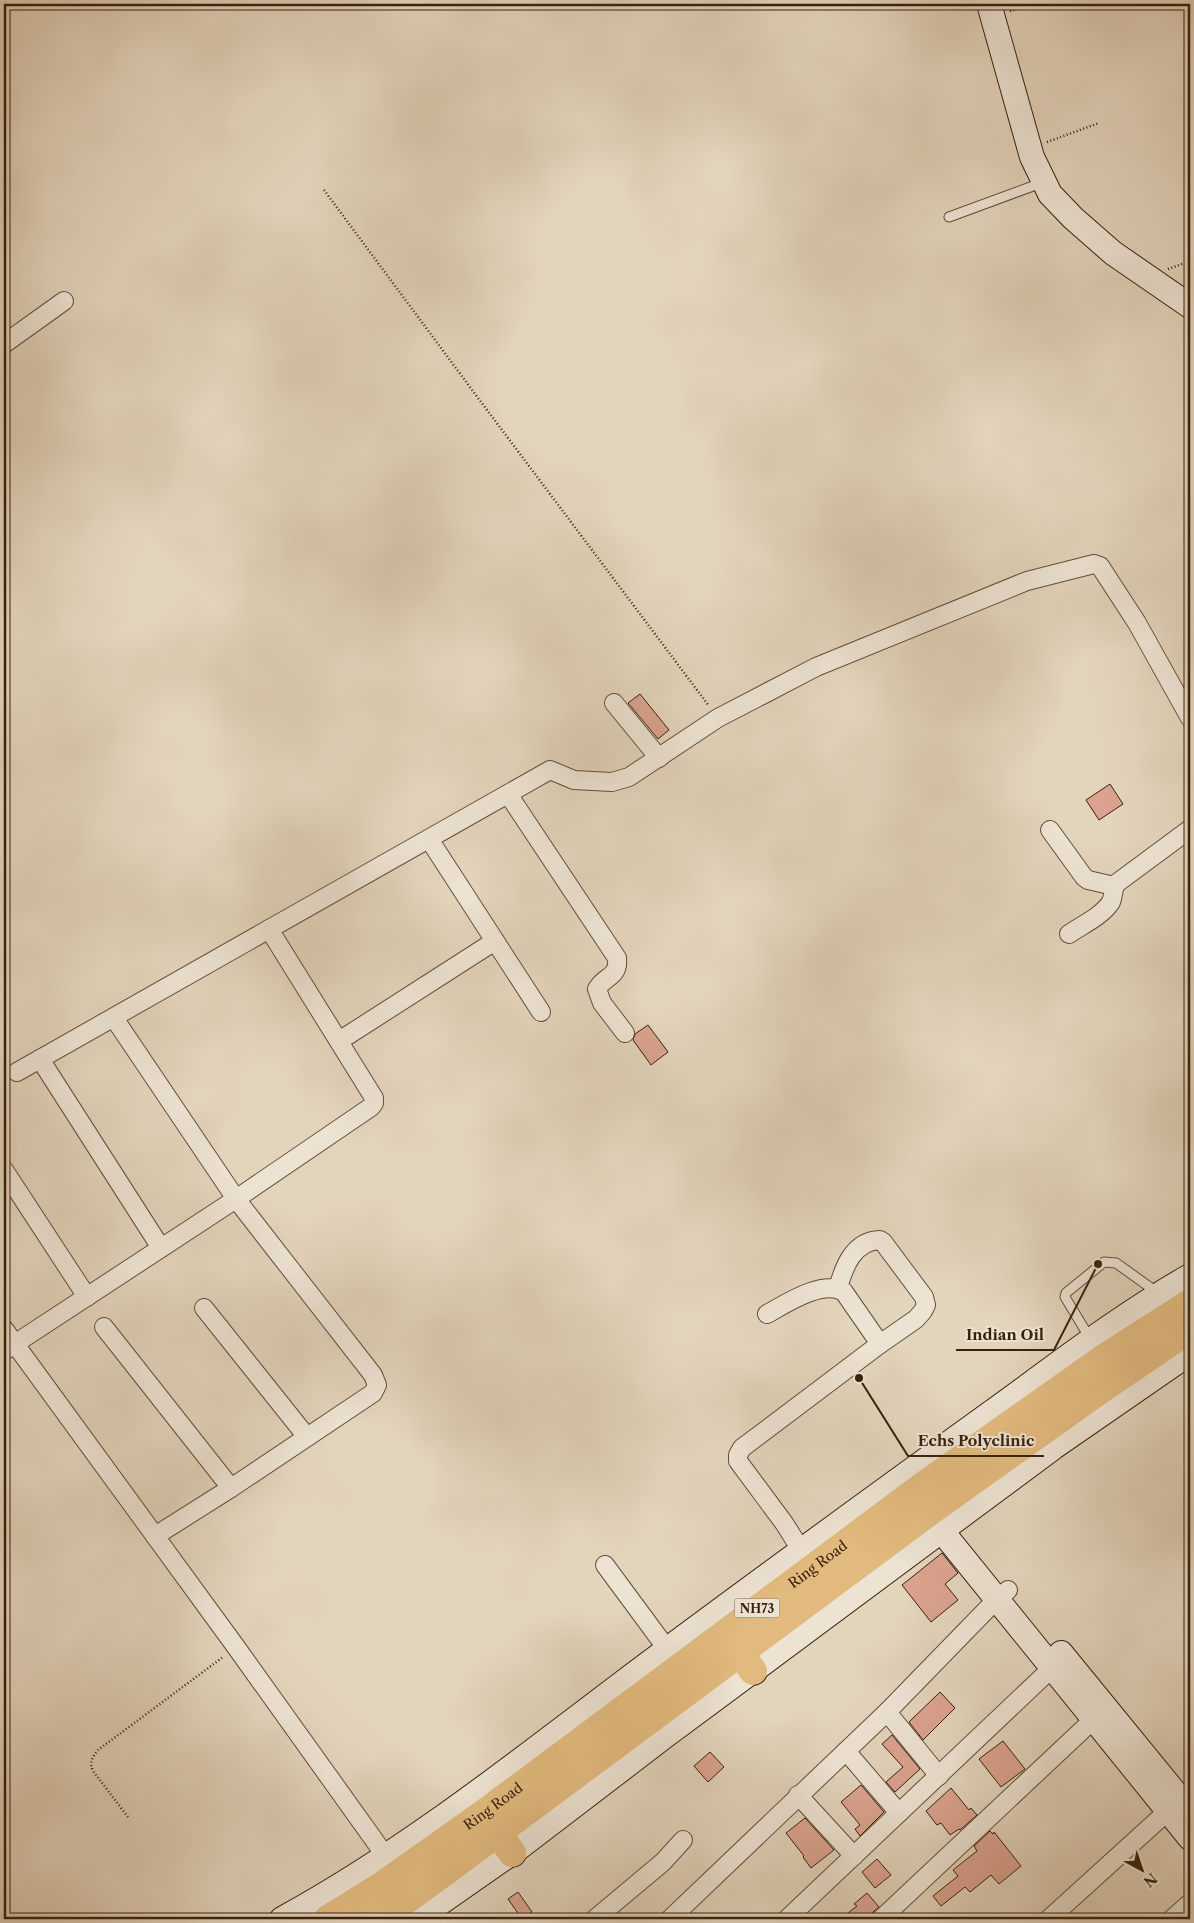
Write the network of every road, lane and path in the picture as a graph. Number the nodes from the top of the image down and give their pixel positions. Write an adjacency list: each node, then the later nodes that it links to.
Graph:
1 (1035, 4): 2 (path)
2 (991, 10): 4 (street)
3 (1099, 123): 4 (path)
4 (1030, 150): 5 (street)
5 (1045, 182): 7 (lane); 9 (street)
6 (324, 190): 12 (path)
7 (950, 217)
8 (64, 301): 10 (street)
9 (1190, 306)
10 (4, 344)
11 (614, 703): 14 (street)
12 (718, 718): 13 (street); 14 (street)
13 (1190, 718)
14 (659, 758): 15 (street)
15 (508, 794): 18 (street); 25 (street)
16 (1190, 829): 19 (street)
17 (1050, 830): 19 (street)
18 (429, 839): 20 (street); 22 (street)
19 (1114, 886): 21 (street)
20 (269, 930): 24 (street); 26 (street)
21 (1069, 934)
22 (495, 941): 23 (street); 26 (street)
23 (541, 1012)
24 (114, 1018): 27 (street); 30 (street)
25 (625, 1033)
26 (340, 1042): 30 (street)
27 (40, 1059): 28 (street); 31 (street)
28 (17, 1072)
29 (4, 1170): 34 (street)
30 (236, 1199): 31 (street); 43 (street)
31 (161, 1248): 34 (street)
32 (1190, 1276): 37 (street)
33 (838, 1288): 36 (street); 40 (street); 40 (street)
34 (87, 1297): 41 (street)
35 (204, 1308): 43 (street)
36 (767, 1314)
37 (1180, 1318): 42 (highway, Ring Road / NH73); 42 (lane); 45 (highway, Ring Road / NH73)
38 (104, 1327): 44 (street)
39 (4, 1329): 41 (street)
40 (880, 1344): 47 (street)
41 (9, 1348): 46 (street)
42 (1098, 1349): 47 (street); 50 (highway, Ring Road / NH73)
43 (307, 1437): 44 (street)
44 (231, 1488): 46 (street)
45 (940, 1518): 49 (street); 50 (highway, Ring Road / NH73)
46 (155, 1536): 51 (street)
47 (801, 1550): 50 (street)
48 (605, 1565): 52 (street)
49 (1002, 1595): 53 (street); 54 (street); 59 (street)
50 (735, 1641): 52 (street); 64 (highway, Ring Road / NH73); 66 (highway, Ring Road / NH73)
51 (236, 1647): 61 (path); 66 (street)
52 (667, 1649): 66 (street)
53 (1052, 1668): 55 (street); 57 (street)
54 (888, 1712): 56 (street); 57 (street)
55 (1094, 1719): 59 (street); 75 (street)
56 (846, 1751): 58 (street); 60 (street)
57 (938, 1776): 60 (street)
58 (798, 1795): 65 (street); 73 (street)
59 (1179, 1811): 62 (street); 76 (street)
60 (899, 1813): 65 (street)
61 (128, 1818)
62 (1190, 1838)
63 (683, 1840): 72 (street)
64 (505, 1843): 70 (highway, Ring Road / NH73); 71 (street)
65 (854, 1856): 74 (street)
66 (392, 1866): 68 (street); 69 (highway, Ring Road / NH73)
67 (1190, 1903): 77 (street)
68 (282, 1919)
69 (328, 1919)
70 (375, 1919)
71 (417, 1919)
72 (595, 1919)
73 (670, 1919)
74 (787, 1919)
75 (881, 1919)
76 (1049, 1919)
77 (1172, 1919)

